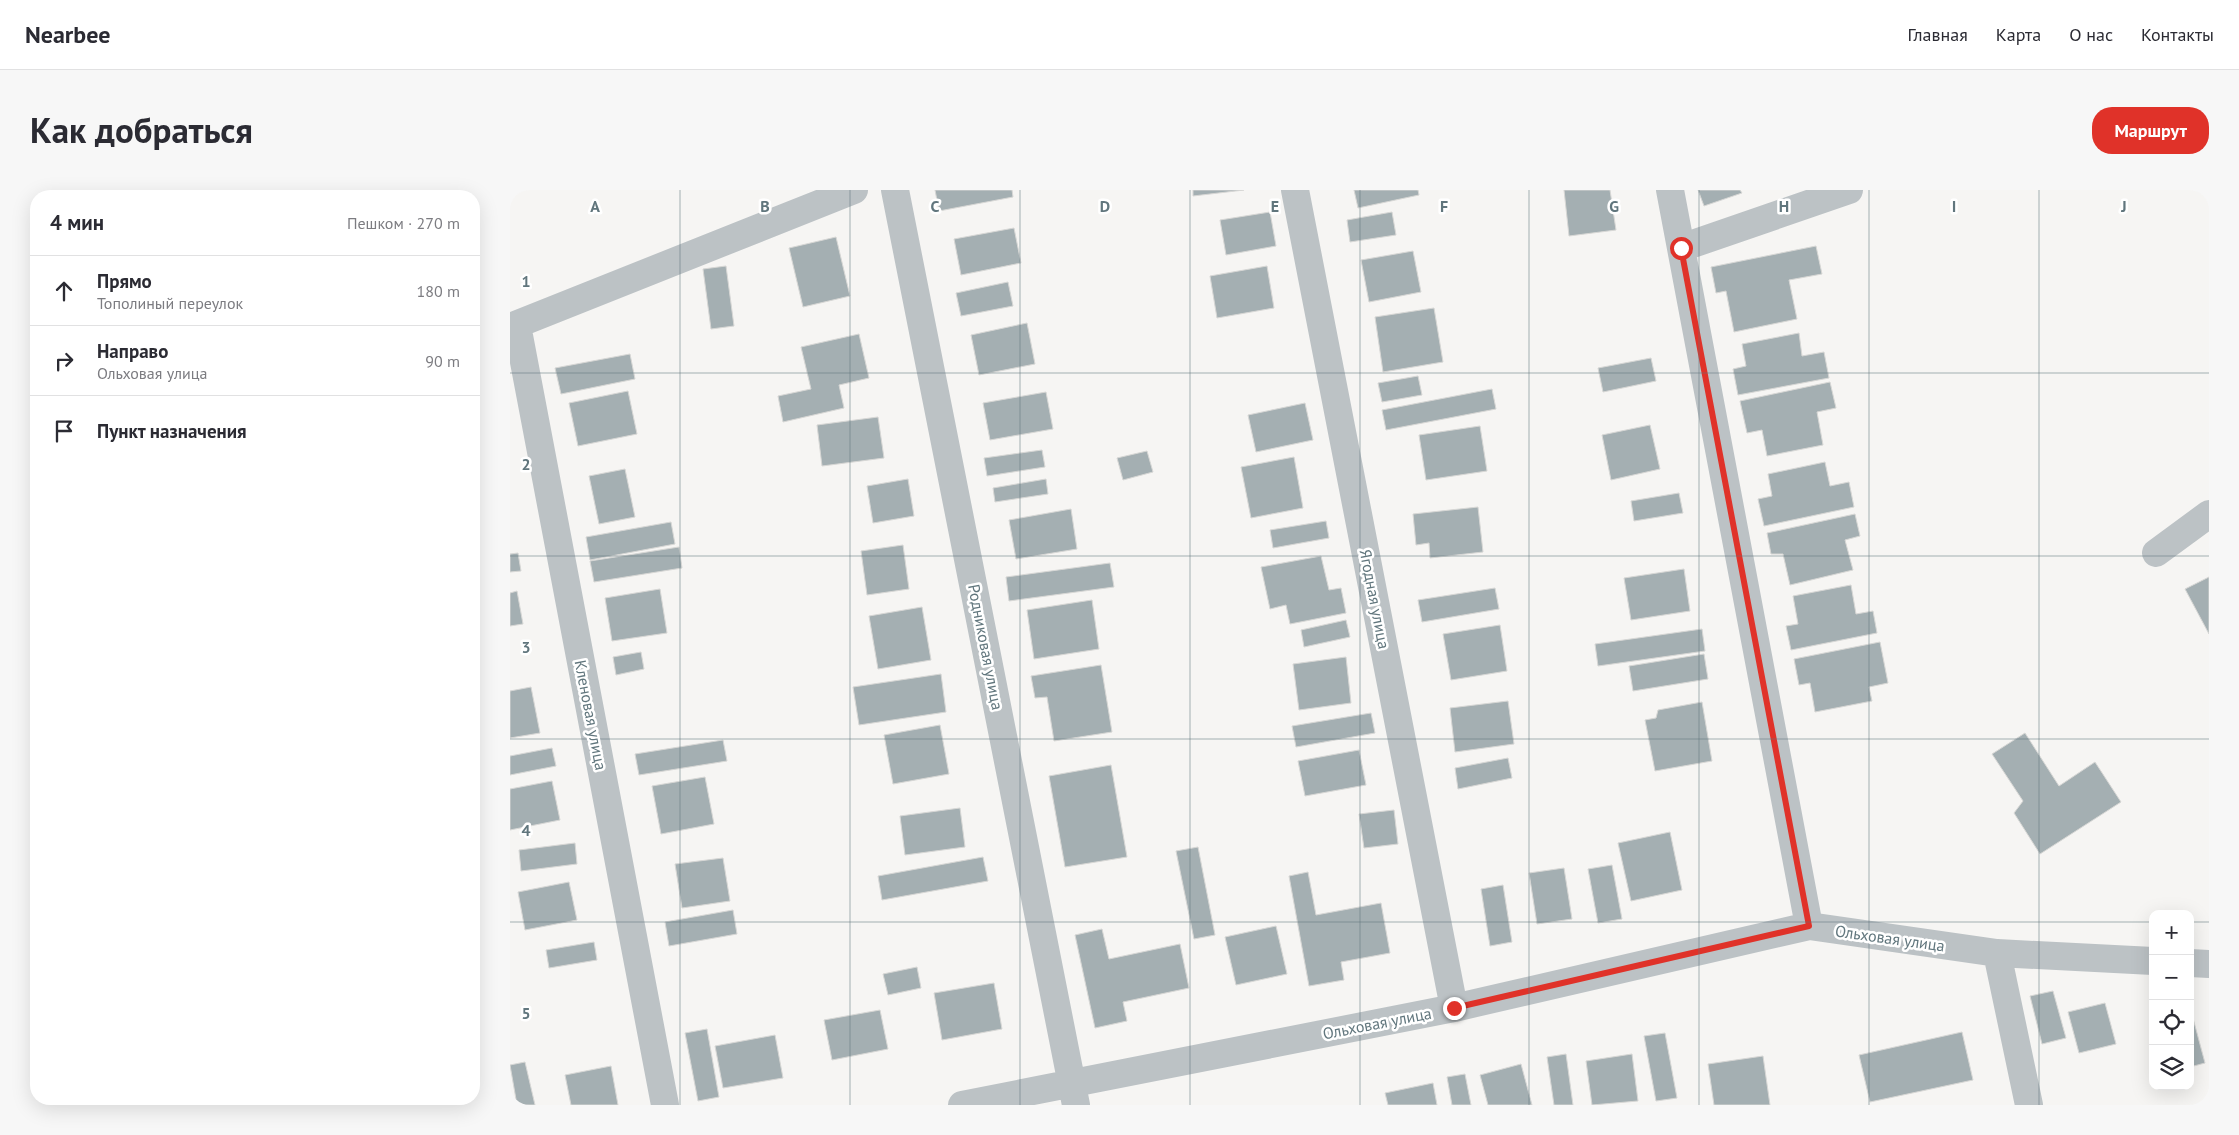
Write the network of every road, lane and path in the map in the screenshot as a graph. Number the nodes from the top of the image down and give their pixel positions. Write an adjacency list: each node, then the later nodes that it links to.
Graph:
1 (854, 190): 7 (street)
2 (895, 190): 16 (street, Родниковая улица)
3 (1295, 190): 15 (street, Ягодная улица)
4 (1670, 190): 6 (street)
5 (1849, 190): 6 (street)
6 (1681, 248): 10 (street)
7 (514, 326): 17 (street, Кленовая улица)
8 (2209, 514): 9 (street)
9 (2156, 553)
10 (1809, 926): 11 (street, Ольховая улица); 15 (street, Ольховая улица)
11 (1997, 953): 12 (street, Ольховая улица); 19 (street)
12 (2149, 961)
13 (2194, 963): 14 (street)
14 (2209, 964)
15 (1454, 1008): 16 (street, Ольховая улица)
16 (1074, 1094): 18 (street, Ольховая улица)
17 (665, 1105)
18 (962, 1105)
19 (2029, 1105)

